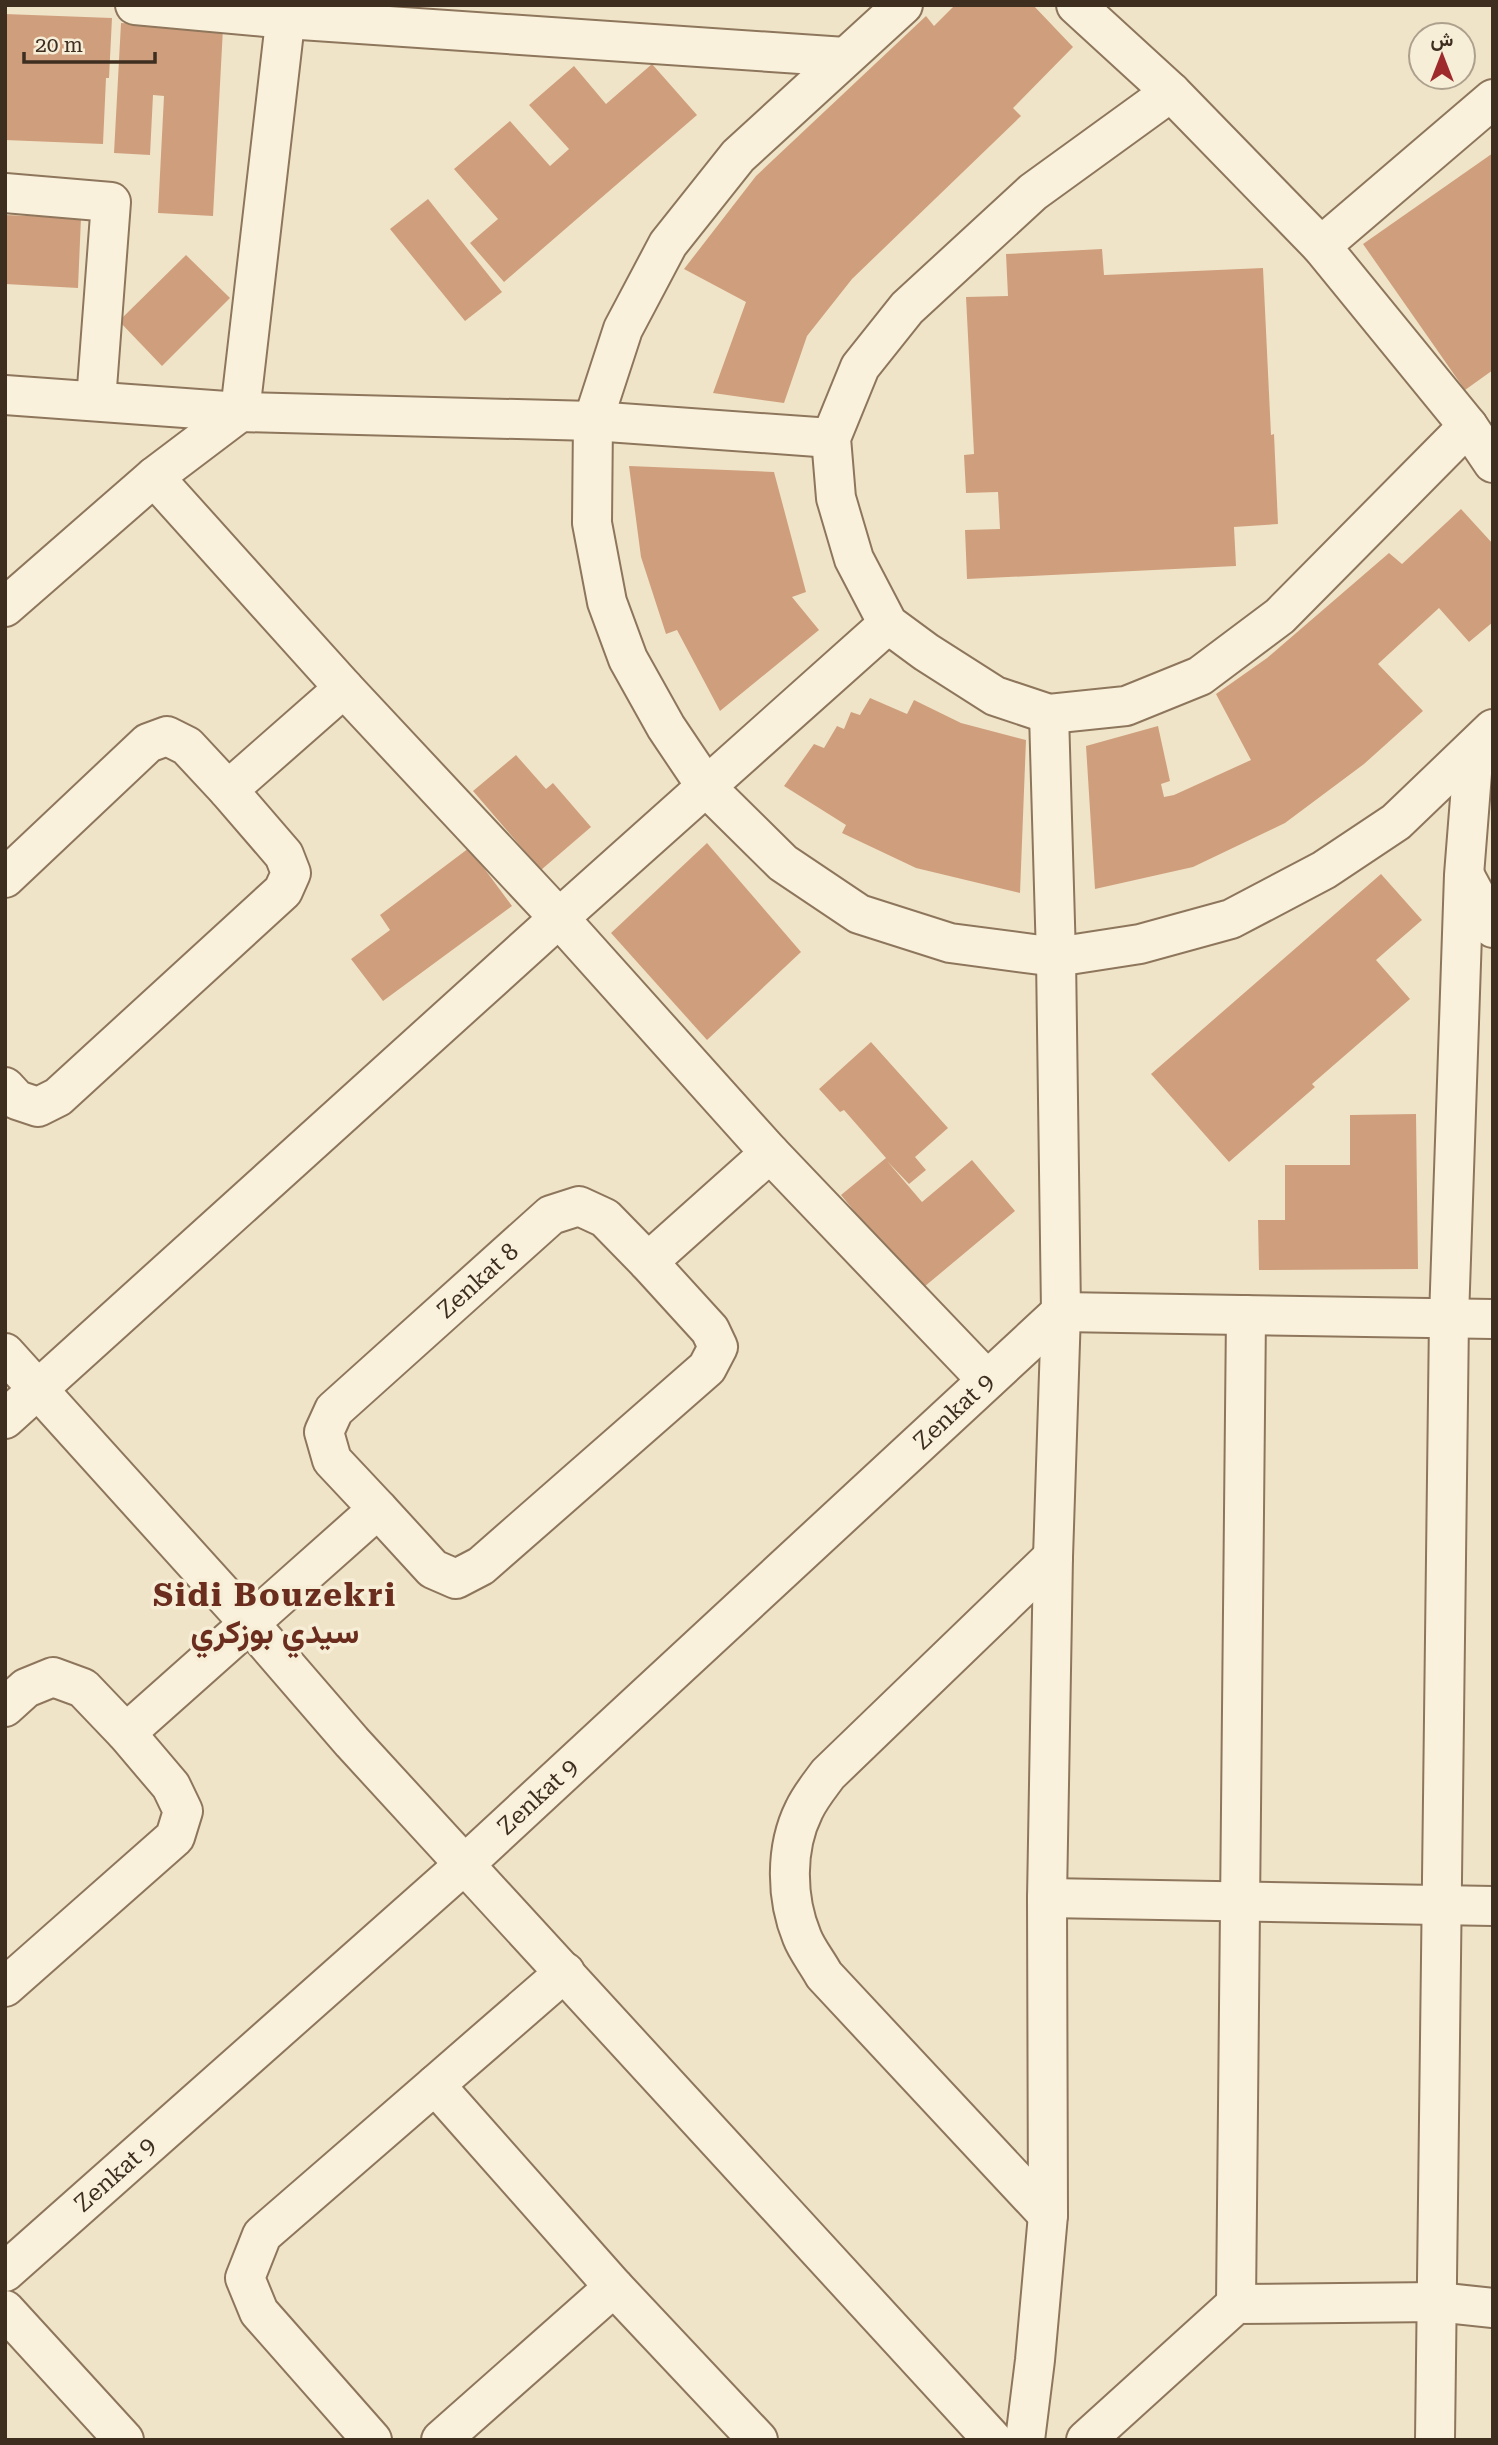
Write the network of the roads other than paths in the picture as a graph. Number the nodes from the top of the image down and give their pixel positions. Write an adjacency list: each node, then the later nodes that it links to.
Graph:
1 (135, 5): 4 (street)
2 (903, 5): 6 (street)
3 (1076, 5): 7 (street)
4 (286, 12): 5 (street); 13 (street)
5 (525, 20): 6 (street)
6 (845, 57): 14 (street)
7 (1171, 92): 10 (street); 16 (street)
8 (1493, 99): 10 (street)
9 (5, 193): 12 (street)
10 (1321, 246): 15 (street)
11 (5, 395): 12 (street)
12 (96, 401): 13 (street)
13 (240, 412): 14 (street); 18 (street)
14 (593, 421): 16 (street); 24 (street)
15 (1468, 426): 17 (street); 22 (street)
16 (831, 438): 20 (street)
17 (1493, 463)
18 (154, 477): 19 (street); 21 (street)
19 (5, 607)
20 (888, 624): 22 (street); 24 (street)
21 (344, 688): 25 (street); 28 (street)
22 (1049, 714): 30 (street)
23 (1484, 738): 26 (street); 30 (street)
24 (707, 788): 28 (street); 30 (street)
25 (228, 790): 27 (street); 31 (street)
26 (1464, 875): 29 (street); 36 (street)
27 (5, 878)
28 (559, 918): 32 (street); 40 (street)
29 (1493, 928)
30 (1056, 957): 34 (street)
31 (5, 1087)
32 (770, 1153): 33 (street); 39 (street)
33 (648, 1262): 42 (street, Zenkat 8); 42 (street, Zenkat 8)
34 (1061, 1312): 35 (street); 39 (street, Zenkat 9); 43 (street)
35 (1246, 1315): 36 (street); 49 (street)
36 (1449, 1318): 37 (street); 50 (street)
37 (1493, 1319)
38 (5, 1353): 40 (street)
39 (988, 1380): 47 (street, Zenkat 9)
40 (38, 1389): 41 (street); 44 (street)
41 (5, 1419)
42 (378, 1509): 44 (street)
43 (1053, 1557): 48 (street); 55 (street)
44 (250, 1624): 46 (street); 47 (street)
45 (5, 1707): 46 (street)
46 (126, 1733): 53 (street)
47 (465, 1864): 52 (street); 56 (street, Zenkat 9)
48 (1047, 1898): 49 (street); 55 (street)
49 (1240, 1902): 50 (street); 59 (street)
50 (1441, 1905): 51 (street); 58 (street)
51 (1493, 1906)
52 (565, 1972): 54 (street); 66 (street)
53 (5, 1987)
54 (435, 2085): 57 (street); 63 (street)
55 (1048, 2215): 67 (street)
56 (5, 2272)
57 (614, 2287): 64 (street); 65 (street)
58 (1437, 2302): 59 (street); 60 (street); 69 (street)
59 (1236, 2304): 68 (street)
60 (1493, 2308)
61 (5, 2310): 62 (street)
62 (124, 2440)
63 (372, 2440)
64 (441, 2440)
65 (758, 2440)
66 (992, 2440)
67 (1025, 2440)
68 (1086, 2440)
69 (1435, 2440)

